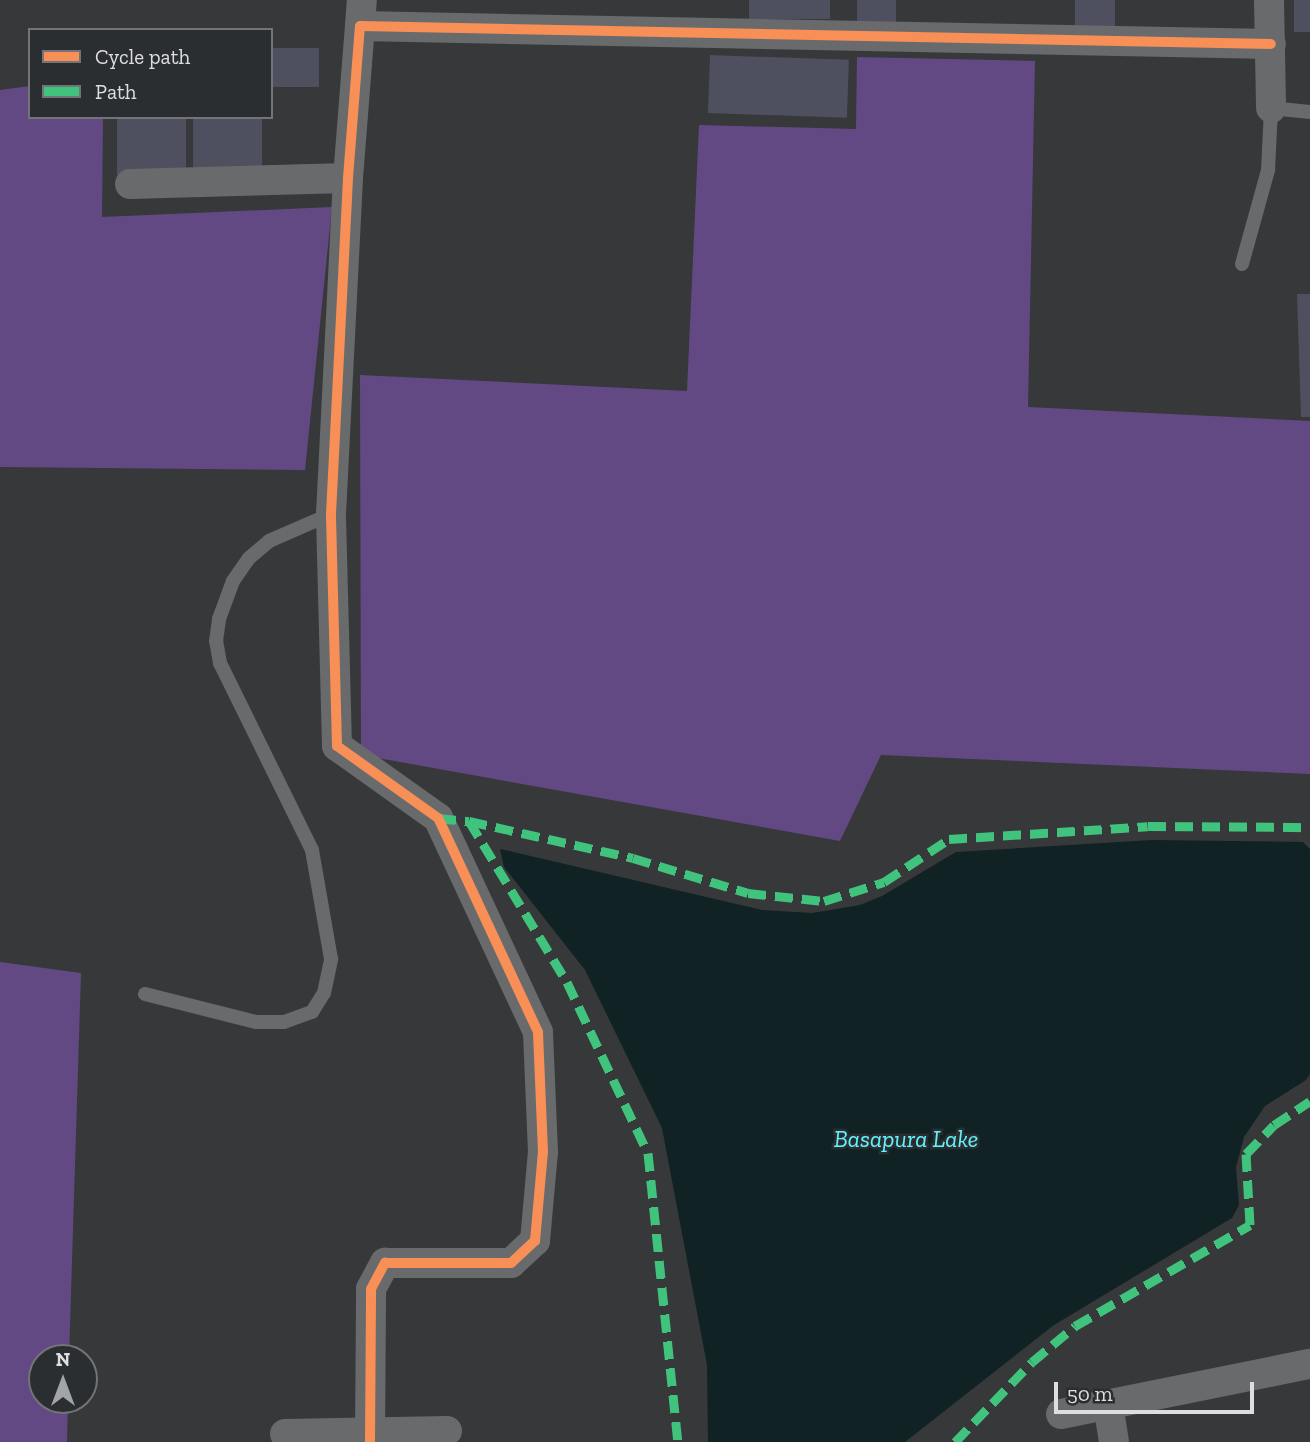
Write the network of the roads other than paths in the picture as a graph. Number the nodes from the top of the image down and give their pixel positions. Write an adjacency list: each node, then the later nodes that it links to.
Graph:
1 (1269, 0): 3 (street)
2 (361, 13): 3 (street); 6 (street)
3 (1271, 44): 4 (street)
4 (1271, 108): 5 (lane); 8 (lane)
5 (1310, 112)
6 (348, 177): 7 (street); 9 (street)
7 (130, 184)
8 (1242, 264)
9 (331, 514): 10 (lane); 16 (street)
10 (145, 994)
11 (1310, 1364): 12 (street)
12 (1108, 1404): 13 (street); 17 (street)
13 (1061, 1414)
14 (447, 1431): 16 (street)
15 (285, 1434): 16 (street)
16 (370, 1437)
17 (1115, 1442)

